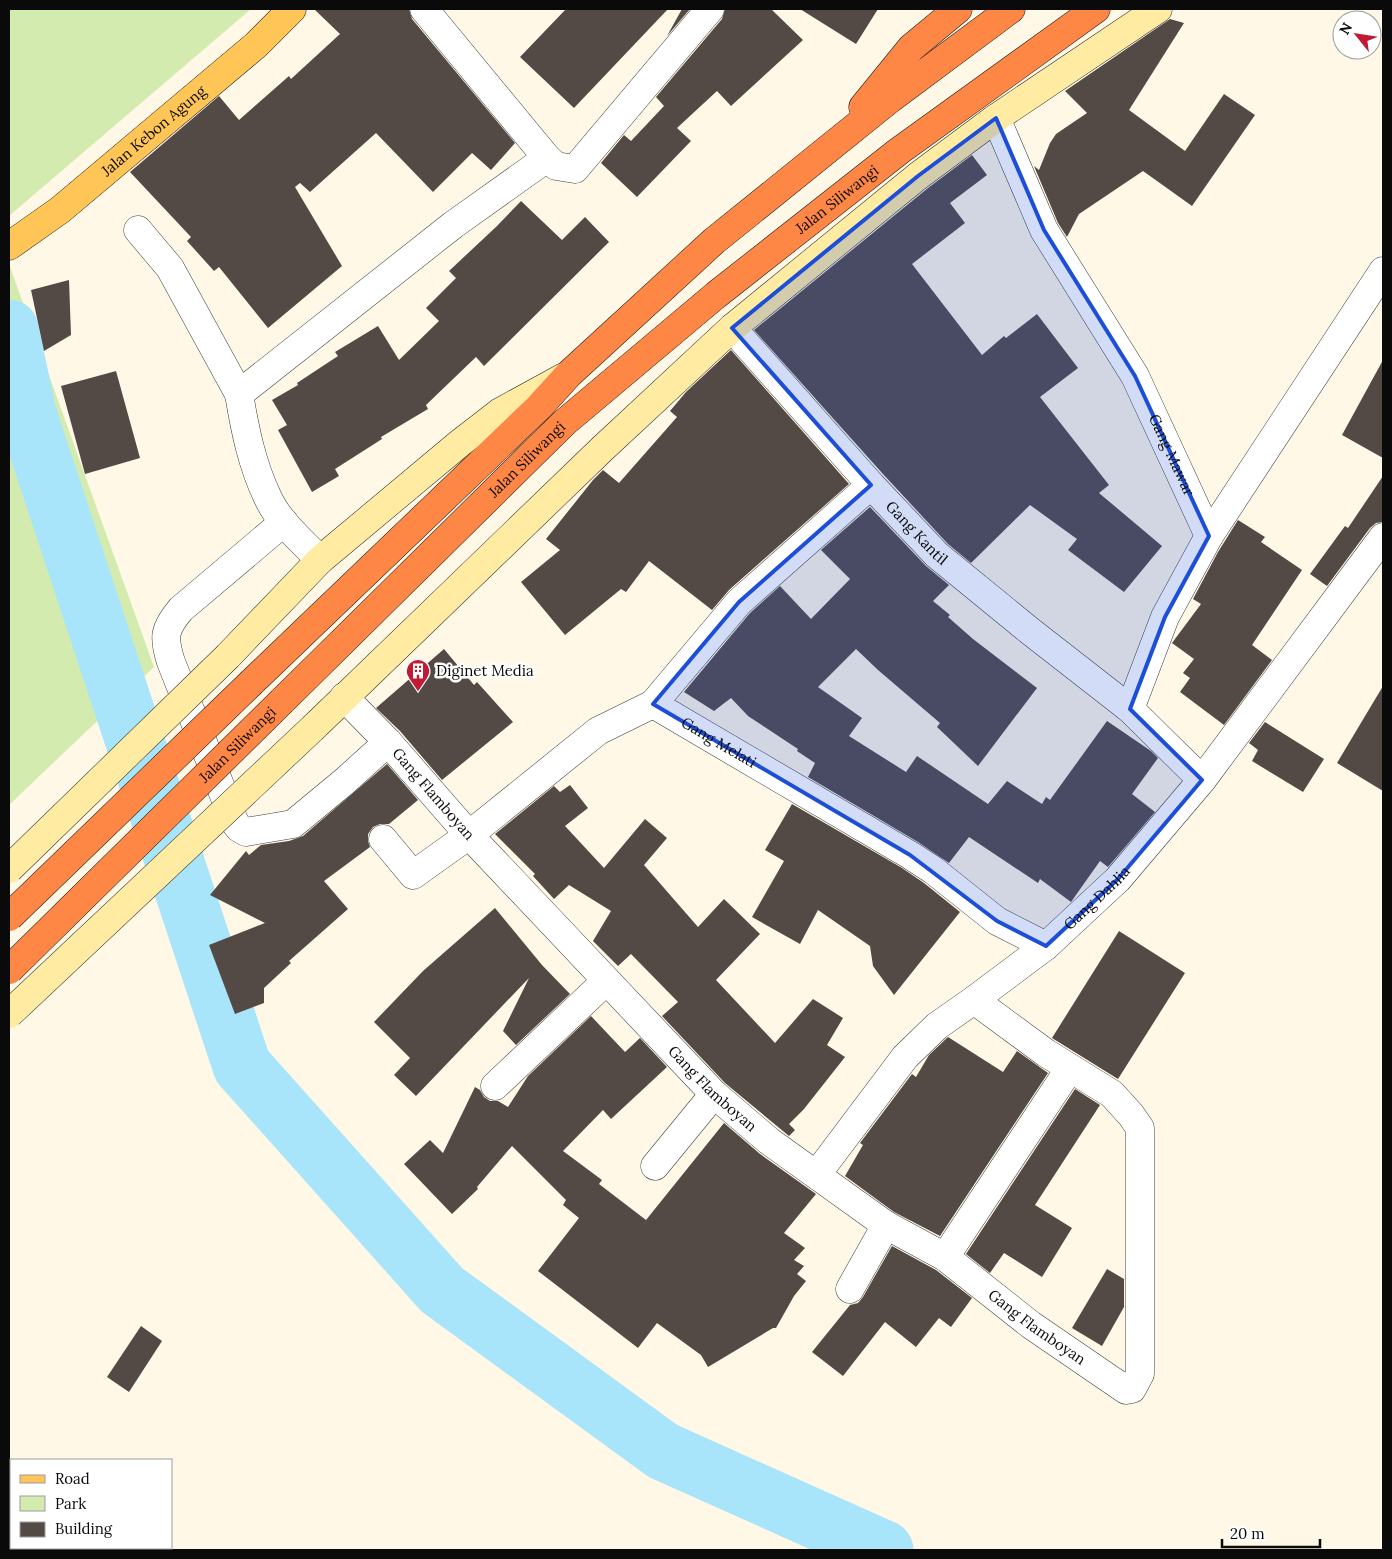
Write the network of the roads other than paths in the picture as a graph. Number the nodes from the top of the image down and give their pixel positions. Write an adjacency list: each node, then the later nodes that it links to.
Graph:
1 (292, 9): 12 (main road, Jalan Kebon Agung)
2 (424, 9): 10 (street)
3 (710, 9): 10 (street)
4 (958, 9): 9 (highway)
5 (1011, 9): 9 (highway, Jalan Siliwangi)
6 (1096, 9): 32 (highway, Jalan Siliwangi, bridge)
7 (1158, 9): 8 (street)
8 (996, 118): 14 (street); 19 (street, Gang Mawar)
9 (830, 147): 15 (highway, Jalan Siliwangi)
10 (547, 158): 16 (street)
11 (138, 230): 16 (street)
12 (9, 246)
13 (1383, 271): 19 (street)
14 (732, 328): 17 (street, Gang Kantil); 22 (street)
15 (569, 374): 21 (street); 30 (highway, Jalan Siliwangi, bridge)
16 (239, 394): 18 (street)
17 (870, 485): 23 (street); 24 (street, Gang Kantil)
18 (284, 522): 21 (street); 25 (street)
19 (1209, 536): 24 (street)
20 (1383, 537): 26 (street, Gang Dahlia)
21 (320, 560): 29 (street, bridge)
22 (344, 698): 25 (street, Gang Flamboyan); 35 (street, bridge)
23 (653, 704): 27 (street); 31 (street, Gang Melati)
24 (1130, 709): 26 (street)
25 (388, 742): 27 (street, Gang Flamboyan)
26 (1202, 780): 31 (street, Gang Dahlia)
27 (469, 835): 28 (street); 33 (street, Gang Flamboyan)
28 (383, 838)
29 (9, 869)
30 (9, 917)
31 (1046, 946): 34 (street, Gang Dahlia)
32 (9, 970)
33 (606, 981): 37 (street); 38 (street, Gang Flamboyan)
34 (974, 1000): 36 (street); 40 (street, Gang Dahlia)
35 (9, 1014)
36 (1070, 1068): 42 (street); 42 (street, Gang Flamboyan)
37 (495, 1086)
38 (714, 1094): 39 (street); 40 (street, Gang Flamboyan)
39 (655, 1166)
40 (817, 1174): 41 (street, Gang Flamboyan)
41 (886, 1225): 42 (street, Gang Flamboyan); 43 (street)
42 (945, 1257)
43 (850, 1290)

